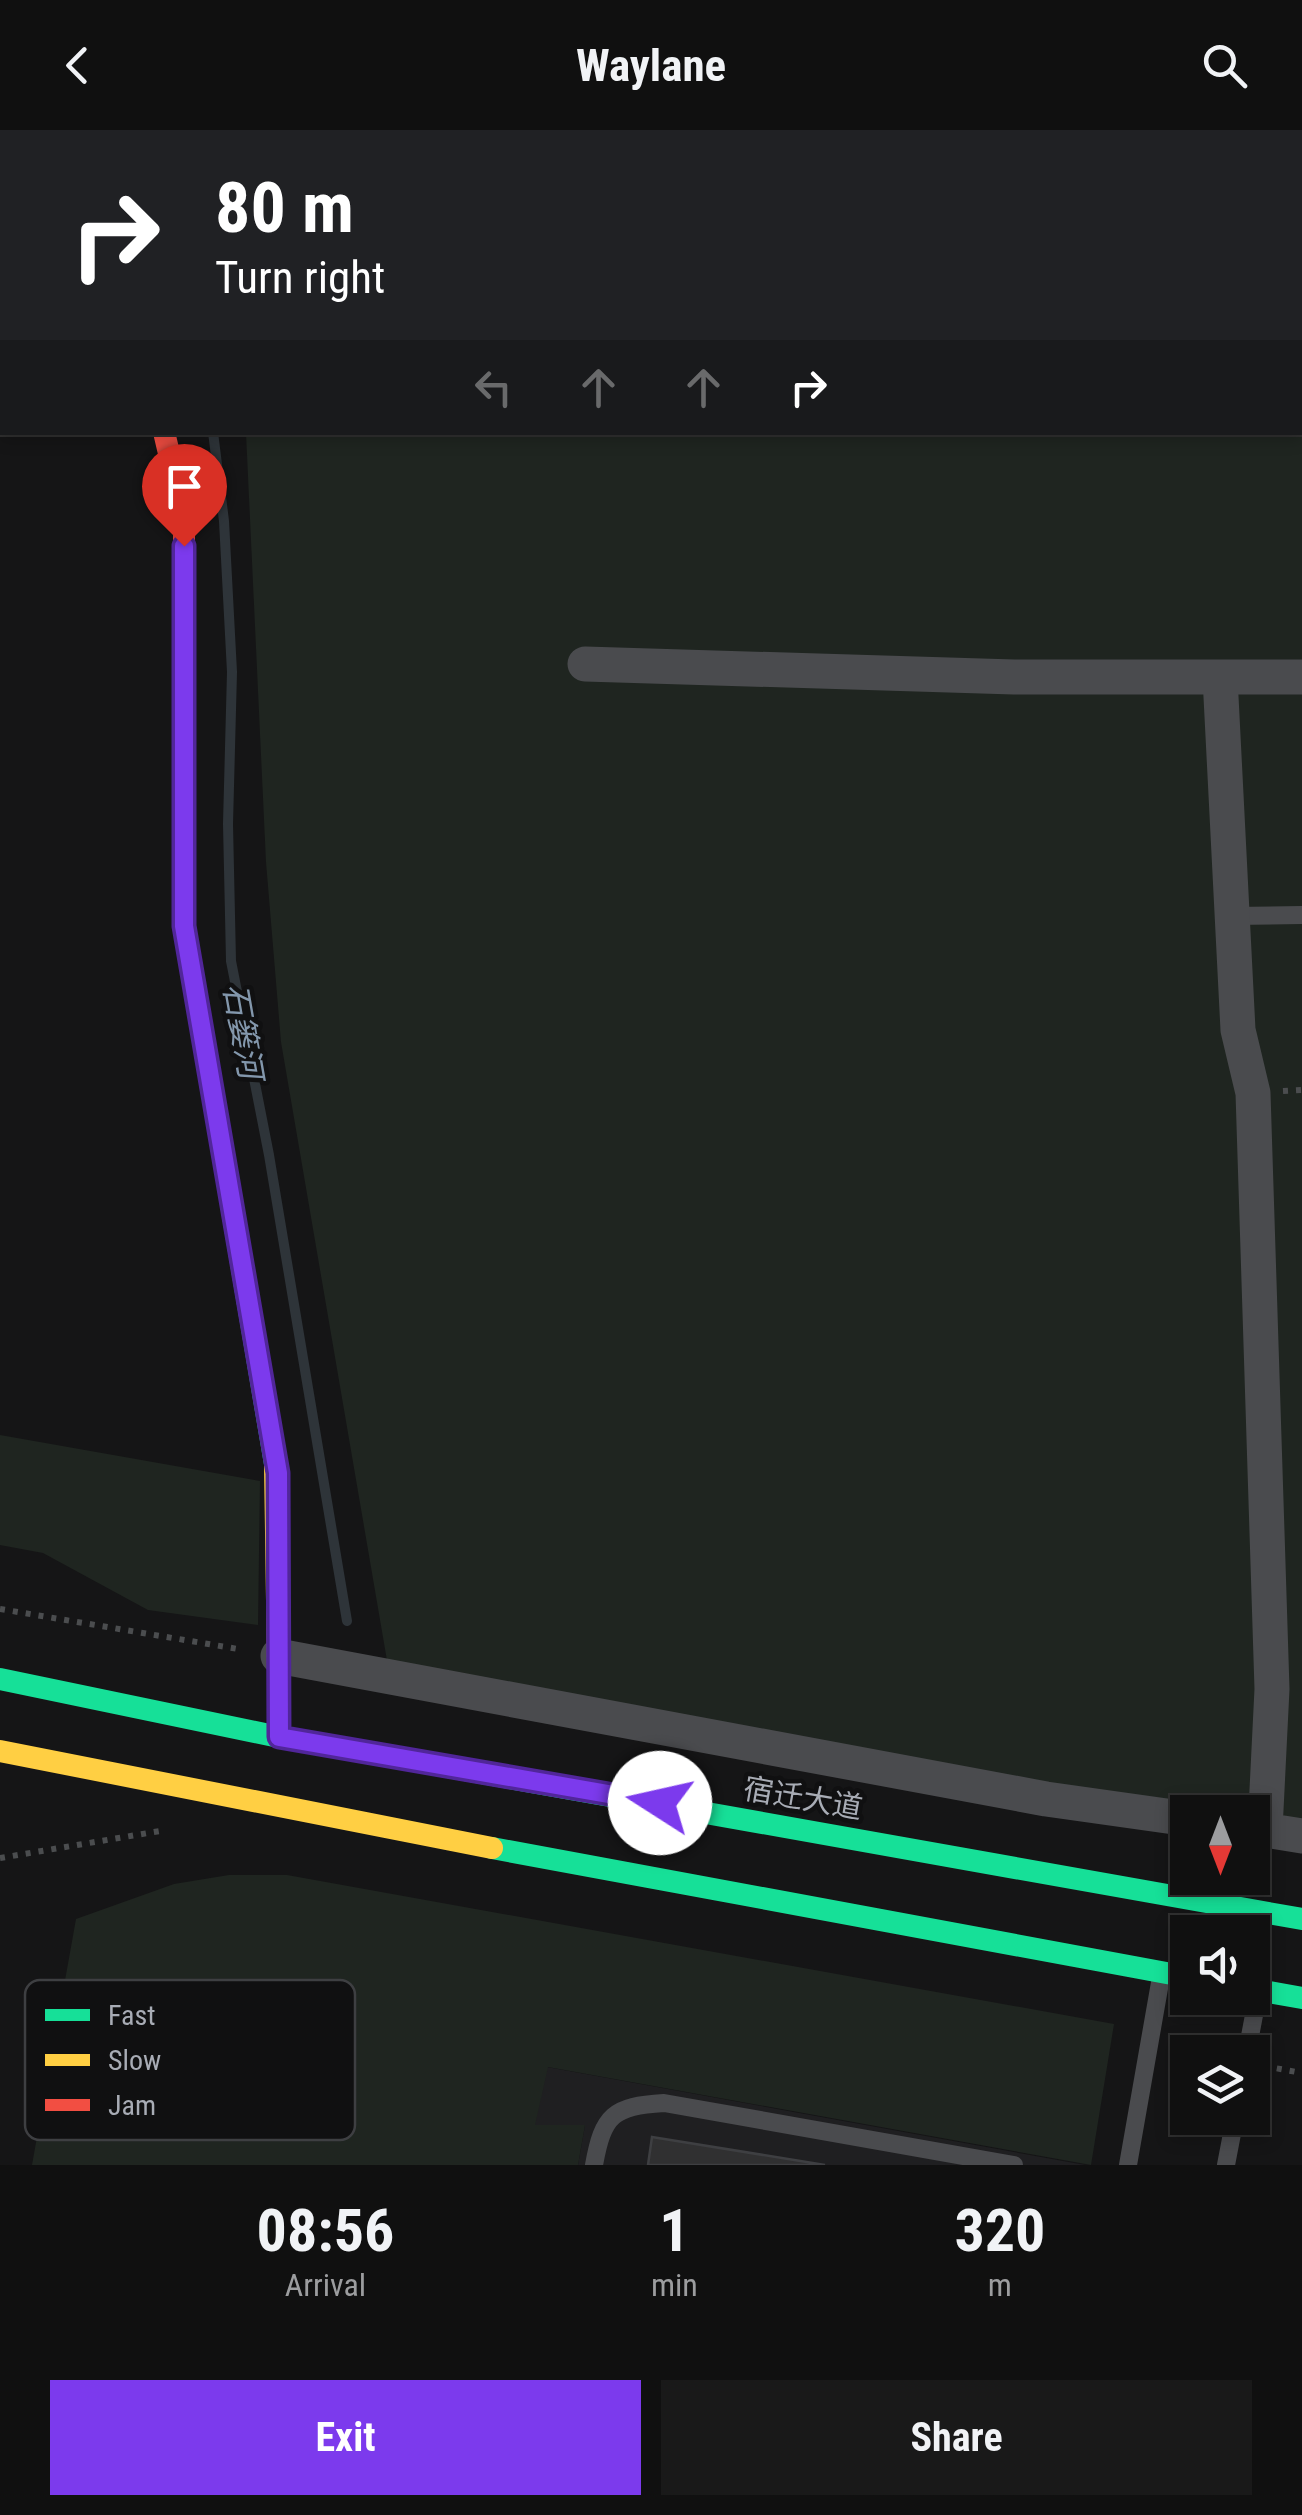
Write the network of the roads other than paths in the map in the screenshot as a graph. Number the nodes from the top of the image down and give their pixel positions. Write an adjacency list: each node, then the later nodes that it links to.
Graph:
1 (165, 435): 7 (main road)
2 (585, 664): 3 (street)
3 (1220, 677): 4 (street); 6 (street)
4 (1302, 677)
5 (1302, 915): 6 (lane)
6 (1232, 916): 11 (street)
7 (278, 1656): 9 (main road); 12 (street)
8 (0, 1679): 9 (main road, 宿迁大道)
9 (279, 1737): 15 (main road, 宿迁大道)
10 (0, 1751): 16 (main road)
11 (1262, 1795)
12 (1170, 1816)
13 (1270, 1831): 14 (street)
14 (1302, 1836)
15 (1302, 1919)
16 (1162, 1972): 17 (main road); 23 (lane)
17 (1170, 1974)
18 (1270, 1993): 19 (main road)
19 (1302, 1998)
20 (1232, 2135): 24 (lane)
21 (594, 2165): 22 (lane)
22 (1014, 2165)
23 (1128, 2165)
24 (1226, 2165)

